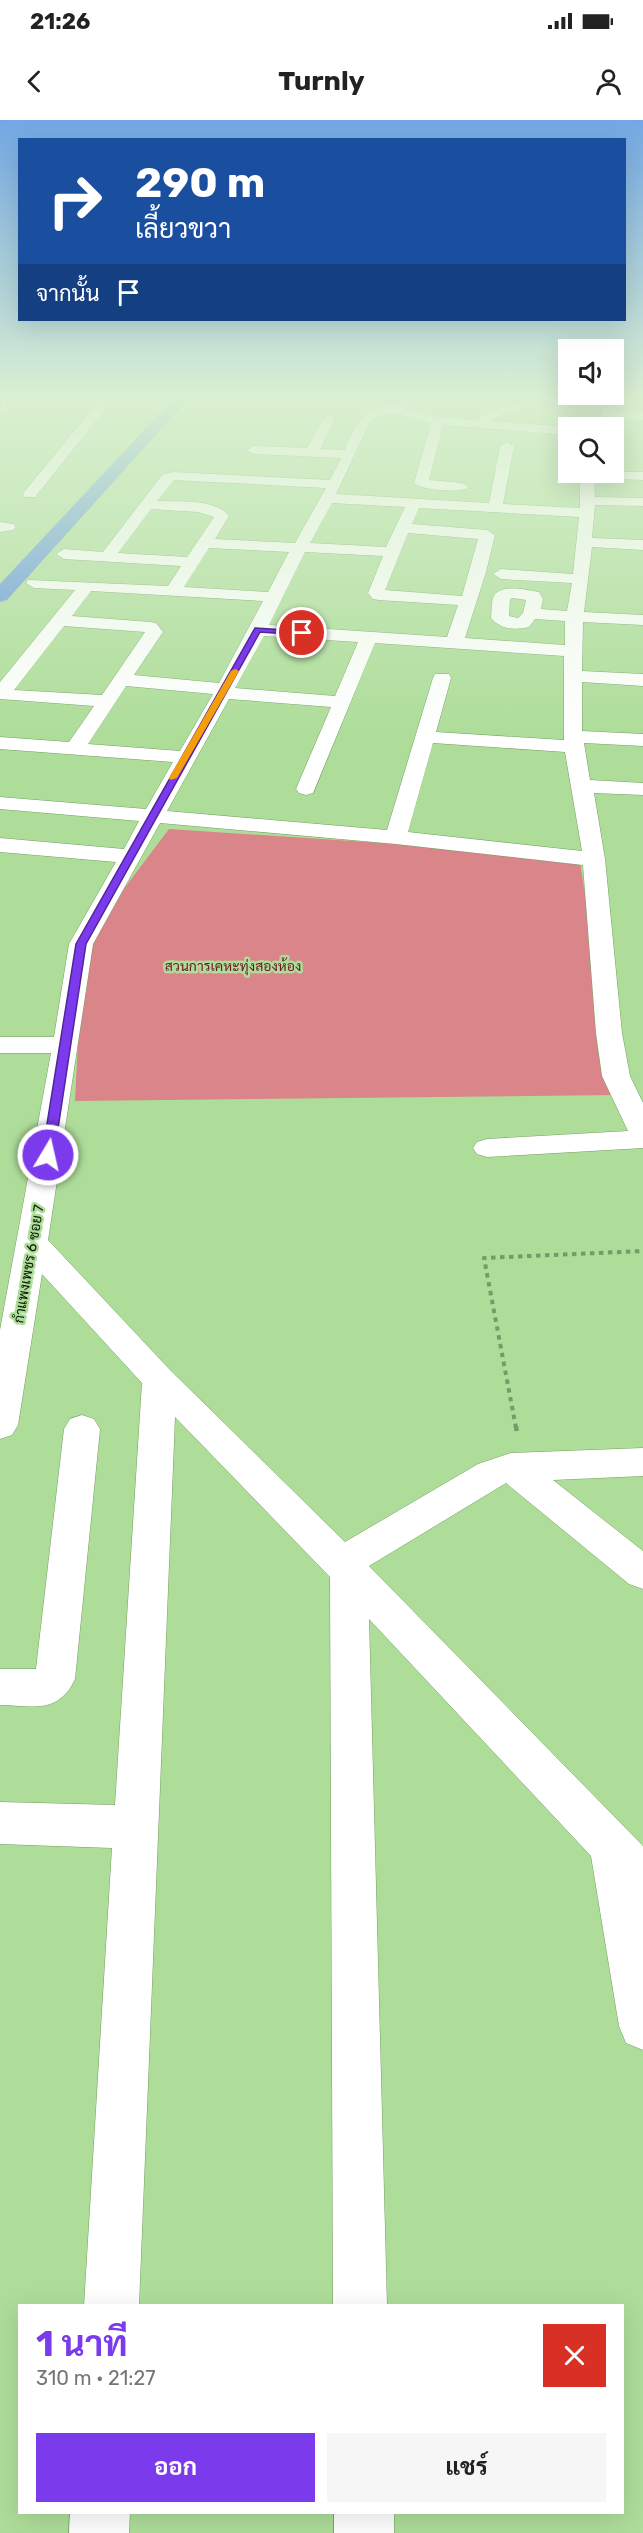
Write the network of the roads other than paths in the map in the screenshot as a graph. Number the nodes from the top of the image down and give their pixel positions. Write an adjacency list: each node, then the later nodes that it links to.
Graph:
1 (144, 510): 16 (street)
2 (194, 510): 11 (street)
3 (321, 510): 13 (street, กำแพงเพชร 6 ซอย 7)
4 (412, 510): 9 (street)
5 (505, 510): 8 (street)
6 (586, 510): 8 (street)
7 (621, 510): 8 (street)
8 (585, 522): 10 (street); 12 (street); 19 (street)
9 (405, 528): 14 (street); 18 (street)
10 (643, 536)
11 (204, 543): 13 (street); 17 (street)
12 (643, 545)
13 (299, 548): 14 (street); 23 (street, กำแพงเพชร 6 ซอย 7)
14 (392, 552): 24 (street)
15 (64, 554): 16 (street)
16 (108, 556): 17 (street)
17 (192, 561): 22 (street)
18 (478, 572): 19 (street); 24 (street)
19 (581, 579): 26 (street)
20 (34, 583): 21 (street)
21 (87, 586): 22 (street); 27 (street)
22 (173, 591): 23 (street)
23 (272, 597): 29 (street, กำแพงเพชร 6 ซอย 7)
24 (466, 601): 31 (street)
25 (531, 614): 26 (street)
26 (574, 618): 28 (street); 32 (street)
27 (58, 620): 35 (street); 38 (street)
28 (643, 620)
29 (258, 630): 30 (street); 37 (street, กำแพงเพชร 6 ซอย 7)
30 (369, 638): 31 (street); 39 (street)
31 (454, 644): 32 (street)
32 (573, 651): 33 (street)
33 (573, 676): 36 (street); 42 (street)
34 (442, 678): 40 (street)
35 (123, 680): 37 (street); 38 (street)
36 (643, 680)
37 (224, 691): 39 (street); 45 (street, กำแพงเพชร 6 ซอย 7)
38 (107, 701): 44 (street)
39 (342, 702): 47 (street)
40 (425, 737): 42 (street); 51 (street)
41 (643, 740): 42 (street)
42 (574, 742): 46 (street)
43 (0, 743): 44 (street)
44 (74, 749): 45 (street)
45 (185, 757): 53 (street, กำแพงเพชร 6 ซอย 7)
46 (580, 786): 48 (street); 54 (street)
47 (306, 789)
48 (643, 789)
49 (0, 803): 53 (street)
50 (0, 820): 53 (street)
51 (396, 837): 53 (street); 54 (street)
52 (0, 845): 53 (street)
53 (136, 846): 55 (street); 56 (street, กำแพงเพชร 6 ซอย 7)
54 (594, 859): 58 (street)
55 (0, 864)
56 (66, 1045): 57 (street); 62 (street, กำแพงเพชร 6 ซอย 7)
57 (0, 1046)
58 (630, 1077): 59 (street)
59 (643, 1133)
60 (643, 1139): 61 (street)
61 (487, 1148)
62 (21, 1258): 63 (street); 64 (street, กำแพงเพชร 6 ซอย 7)
63 (159, 1380): 68 (street); 72 (street)
64 (0, 1425)
65 (82, 1429): 70 (street)
66 (643, 1462): 67 (street)
67 (517, 1467): 68 (street); 69 (street)
68 (345, 1568): 73 (street); 76 (street)
69 (643, 1573)
70 (0, 1687)
71 (0, 1823): 72 (street)
72 (136, 1827): 75 (street)
73 (628, 1862): 74 (street)
74 (643, 2026)
75 (111, 2304)
76 (360, 2304)
77 (100, 2514): 79 (street)
78 (364, 2514): 80 (street)
79 (99, 2533)
80 (364, 2533)

